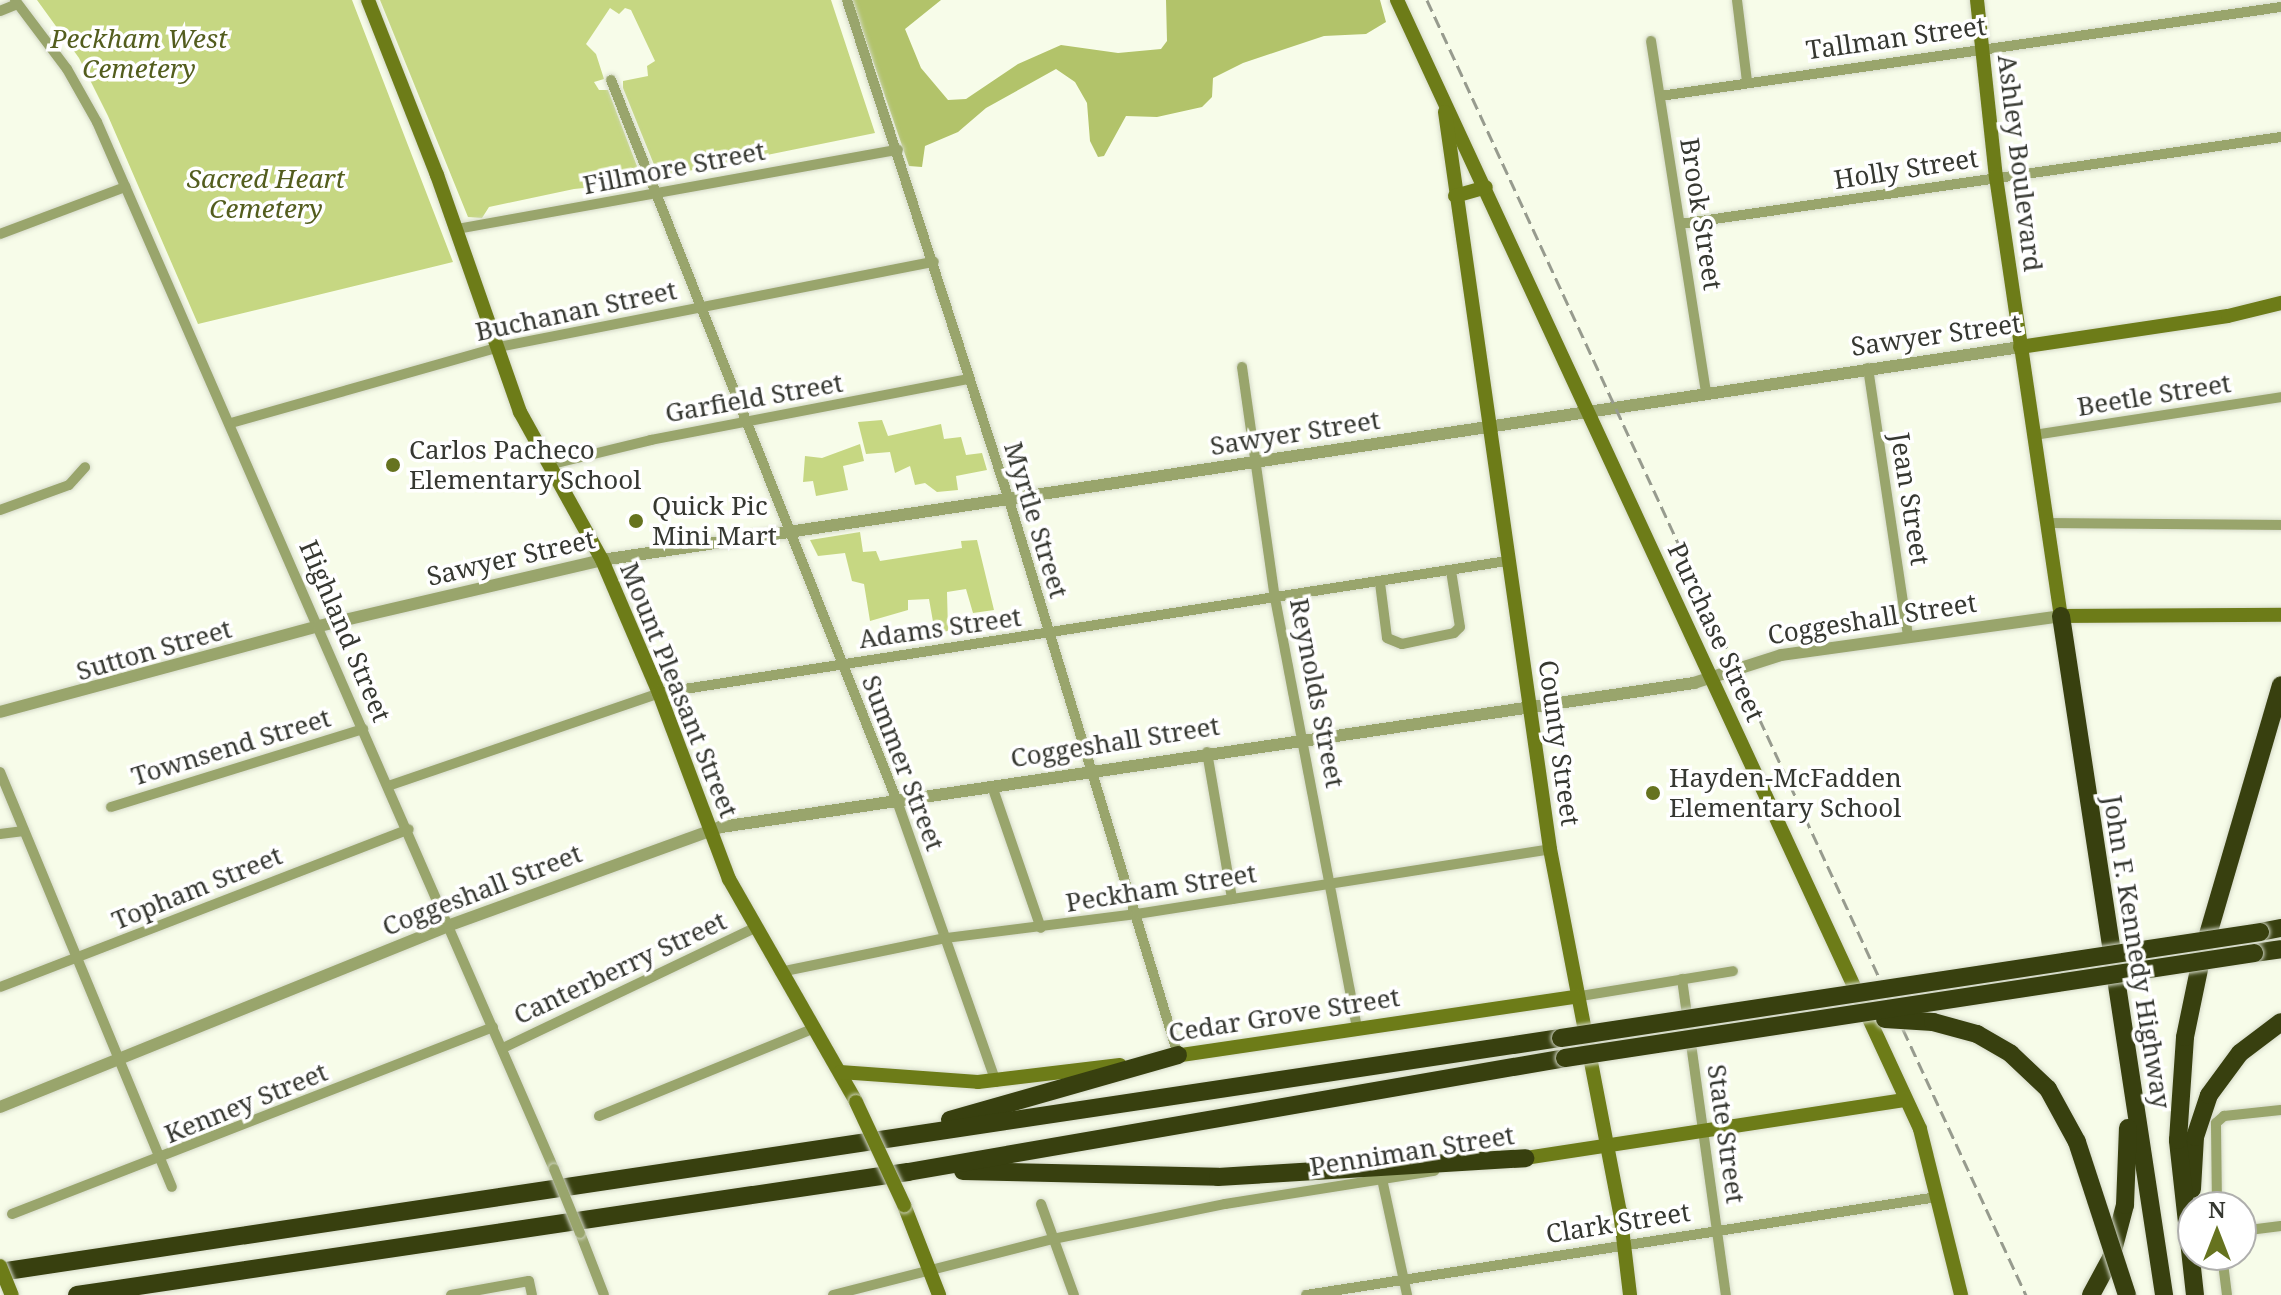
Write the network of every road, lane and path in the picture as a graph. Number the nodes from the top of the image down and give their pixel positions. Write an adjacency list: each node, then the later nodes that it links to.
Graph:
1 (368, 0): 23 (main road, Mount Pleasant Street)
2 (847, 0): 16 (street, Myrtle Street)
3 (1397, 0): 14 (main road, Purchase Street)
4 (1737, 0): 12 (street)
5 (1977, 0): 10 (main road, Ashley Boulevard)
6 (16, 2): 8 (street); 18 (street, Highland Street)
7 (2281, 7): 10 (street, Tallman Street)
8 (0, 11)
9 (1651, 41): 13 (street, Brook Street)
10 (1981, 49): 12 (street, Tallman Street); 17 (main road, Ashley Boulevard)
11 (611, 80): 20 (street, Summer Street)
12 (1747, 81): 13 (street, Tallman Street)
13 (1660, 96): 22 (street, Brook Street)
14 (1443, 100): 19 (main road, Purchase Street); 21 (main road, County Street)
15 (2281, 137): 17 (street, Holly Street)
16 (898, 150): 20 (street, Fillmore Street); 25 (street, Myrtle Street)
17 (1996, 177): 22 (street, Holly Street); 29 (main road, Ashley Boulevard)
18 (125, 187): 24 (street); 37 (street, Highland Street)
19 (1486, 187): 21 (main road); 35 (main road, Purchase Street)
20 (656, 195): 23 (street, Fillmore Street); 27 (street, Summer Street)
21 (1455, 196): 38 (main road, County Street)
22 (1680, 224): 33 (street, Brook Street)
23 (457, 229): 28 (main road, Mount Pleasant Street)
24 (0, 234)
25 (934, 262): 27 (street, Buchanan Street); 32 (street, Myrtle Street)
26 (2281, 303): 29 (main road, Sawyer Street)
27 (703, 306): 28 (street, Buchanan Street); 36 (street, Summer Street)
28 (499, 347): 37 (street, Buchanan Street); 41 (main road, Mount Pleasant Street)
29 (2020, 347): 31 (street, Sawyer Street); 39 (main road, Ashley Boulevard)
30 (1242, 367): 40 (street, Reynolds Street)
31 (1868, 368): 33 (street, Sawyer Street); 57 (street, Jean Street)
32 (969, 379): 36 (street, Garfield Street); 43 (street, Myrtle Street)
33 (1706, 394): 35 (street, Sawyer Street)
34 (2281, 397): 39 (street, Beetle Street)
35 (1588, 413): 38 (street, Sawyer Street); 59 (main road, Purchase Street)
36 (748, 422): 41 (street, Garfield Street); 47 (street, Summer Street)
37 (231, 423): 55 (street, Highland Street)
38 (1487, 428): 40 (street, Sawyer Street); 49 (main road, County Street)
39 (2034, 435): 45 (main road, Ashley Boulevard)
40 (1256, 463): 43 (street, Sawyer Street); 52 (street, Reynolds Street)
41 (548, 465): 48 (main road, Mount Pleasant Street)
42 (85, 467): 44 (street)
43 (1009, 500): 47 (street, Sawyer Street); 56 (street, Myrtle Street)
44 (0, 510)
45 (2049, 523): 46 (street); 54 (main road, Ashley Boulevard)
46 (2281, 525)
47 (791, 530): 48 (street, Sawyer Street); 58 (street, Summer Street)
48 (602, 560): 55 (street, Sawyer Street); 61 (main road, Mount Pleasant Street)
49 (1507, 561): 50 (street, Adams Street); 62 (main road, County Street)
50 (1451, 571): 51 (street, Adams Street); 51 (street)
51 (1380, 583): 52 (street, Adams Street)
52 (1275, 598): 56 (street, Adams Street); 65 (street, Reynolds Street)
53 (2281, 615): 54 (main road, Coggeshall Street)
54 (2061, 616): 57 (street, Coggeshall Street); 98 (highway, John F. Kennedy Highway)
55 (319, 626): 63 (street, Sutton Street); 64 (street, Highland Street)
56 (1049, 636): 58 (street, Adams Street); 67 (street, Myrtle Street)
57 (1908, 636): 59 (street, Coggeshall Street)
58 (841, 664): 61 (street, Adams Street); 71 (street, Summer Street)
59 (1711, 680): 62 (street, Coggeshall Street); 104 (main road, Purchase Street)
60 (2281, 685): 116 (highway, John F. Kennedy Highway)
61 (659, 693): 69 (street, Adams Street); 75 (main road, Mount Pleasant Street)
62 (1529, 707): 65 (street, Coggeshall Street); 77 (main road, County Street)
63 (0, 712)
64 (363, 729): 69 (street, Highland Street); 72 (street, Townsend Street)
65 (1304, 737): 66 (street, Coggeshall Street); 78 (street, Reynolds Street)
66 (1207, 752): 67 (street, Coggeshall Street); 79 (street)
67 (1093, 770): 70 (street, Coggeshall Street); 80 (street, Myrtle Street)
68 (0, 772): 74 (street)
69 (391, 785): 73 (street, Highland Street)
70 (992, 786): 71 (street, Coggeshall Street); 83 (street)
71 (897, 801): 75 (street, Coggeshall Street); 85 (street, Summer Street)
72 (111, 807)
73 (409, 829): 81 (street, Highland Street); 87 (street, Topham Street)
74 (24, 831): 76 (street); 87 (street)
75 (709, 831): 81 (street, Coggeshall Street); 82 (main road, Mount Pleasant Street)
76 (0, 834)
77 (1550, 849): 78 (street, Peckham Street); 92 (main road, County Street)
78 (1330, 885): 79 (street, Peckham Street); 95 (street, Reynolds Street)
79 (1232, 899): 80 (street, Peckham Street)
80 (1137, 914): 83 (street, Peckham Street); 100 (street, Myrtle Street)
81 (450, 925): 96 (street, Highland Street); 101 (street, Coggeshall Street)
82 (755, 928): 89 (main road, Mount Pleasant Street); 99 (street, Canterberry Street)
83 (1041, 928): 85 (street, Peckham Street)
84 (2281, 928): 109 (highway, bridge)
85 (946, 938): 89 (street, Peckham Street); 103 (street, Summer Street)
86 (2281, 949): 94 (highway, bridge)
87 (77, 959): 91 (street, Topham Street); 101 (street)
88 (1733, 971): 90 (street, Cedar Grove Street)
89 (780, 972): 97 (main road, Mount Pleasant Street)
90 (1682, 979): 92 (street, Cedar Grove Street); 108 (street, State Street)
91 (0, 987)
92 (1575, 997): 95 (main road, Cedar Grove Street); 110 (main road, County Street)
93 (2281, 1022): 117 (highway)
94 (1799, 1023): 113 (highway, bridge); 146 (highway, bridge)
95 (1357, 1026): 100 (main road, Cedar Grove Street)
96 (493, 1027): 99 (street, Highland Street); 112 (street, Kenney Street)
97 (812, 1029): 102 (main road, Mount Pleasant Street); 107 (street)
98 (2125, 1038): 145 (highway); 147 (highway, John F. Kennedy Highway)
99 (503, 1048): 136 (street, Highland Street, bridge)
100 (1178, 1055): 103 (main road, Cedar Grove Street); 109 (highway)
101 (117, 1058): 105 (street, Coggeshall Street); 112 (street)
102 (840, 1072): 103 (main road, Cedar Grove Street); 128 (main road, Mount Pleasant Street, bridge)
103 (996, 1082)
104 (1906, 1100): 108 (main road, Penniman Street); 119 (main road, Purchase Street)
105 (0, 1107)
106 (2281, 1110): 118 (street)
107 (599, 1116)
108 (1703, 1132): 110 (main road, Penniman Street); 124 (street, State Street)
109 (892, 1136): 127 (highway)
110 (1606, 1146): 111 (main road, Penniman Street); 126 (main road, County Street)
111 (1525, 1158): 113 (highway); 114 (street, Penniman Street)
112 (160, 1161): 115 (street); 121 (street, Kenney Street)
113 (908, 1172): 133 (highway)
114 (1382, 1179): 125 (street, Penniman Street); 131 (street)
115 (172, 1187)
116 (2183, 1191)
117 (2192, 1191)
118 (2217, 1191)
119 (1937, 1197): 124 (street, Clark Street); 144 (main road, Purchase Street)
120 (1041, 1204): 125 (street)
121 (12, 1214)
122 (2281, 1226): 123 (street)
123 (2257, 1229)
124 (1717, 1230): 126 (street, Clark Street); 143 (street, State Street)
125 (1053, 1239): 128 (street, Penniman Street); 139 (street)
126 (1625, 1244): 131 (street, Clark Street); 142 (main road, County Street)
127 (0, 1269): 132 (main road, bridge)
128 (929, 1270): 137 (street, Penniman Street); 138 (main road, Mount Pleasant Street)
129 (2192, 1271): 148 (highway, John F. Kennedy Highway)
130 (2224, 1271): 149 (street)
131 (1404, 1279): 140 (street, Clark Street); 141 (street)
132 (12, 1295)
133 (77, 1295)
134 (451, 1295): 135 (street)
135 (532, 1295)
136 (604, 1295)
137 (833, 1295)
138 (939, 1295)
139 (1074, 1295)
140 (1306, 1295)
141 (1407, 1295)
142 (1630, 1295)
143 (1726, 1295)
144 (1961, 1295)
145 (2091, 1295)
146 (2127, 1295)
147 (2164, 1295)
148 (2195, 1295)
149 (2227, 1295)

